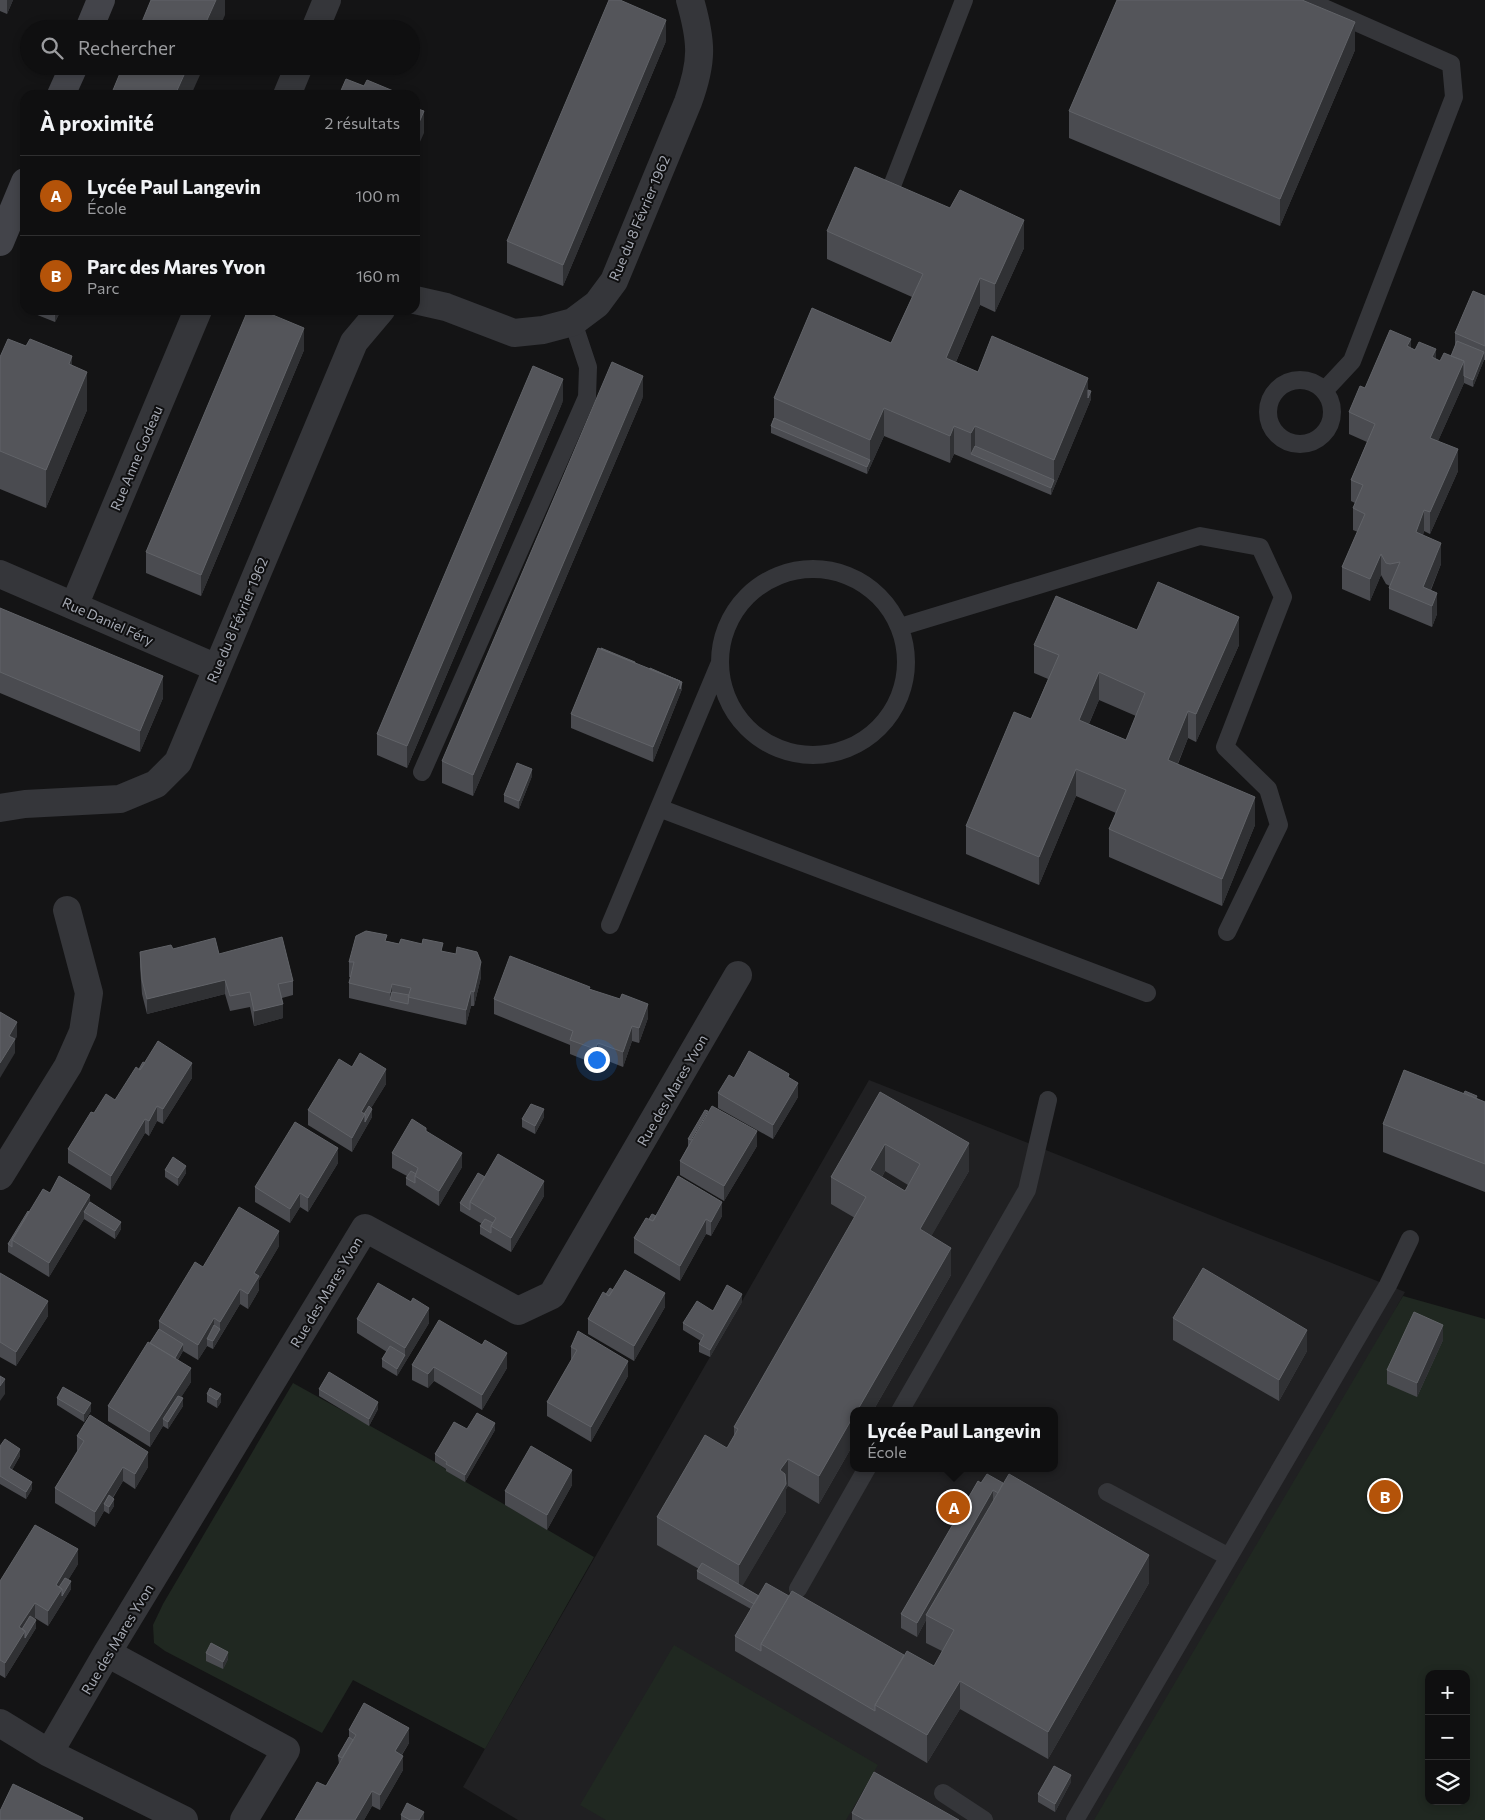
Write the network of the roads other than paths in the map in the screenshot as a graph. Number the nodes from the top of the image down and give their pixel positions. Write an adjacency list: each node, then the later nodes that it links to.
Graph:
1 (101, 0): 6 (street)
2 (327, 0): 7 (street)
3 (690, 0): 18 (street, Rue du 8 Février 1962)
4 (964, 0): 12 (lane)
5 (1306, 0): 19 (lane)
6 (93, 20)
7 (319, 20)
8 (70, 75): 10 (street)
9 (295, 75): 11 (street)
10 (64, 90)
11 (289, 90)
12 (890, 191)
13 (20, 194): 14 (street)
14 (0, 242)
15 (420, 301): 18 (street, Rue du 8 Février 1962)
16 (196, 315): 21 (street, Rue Anne Godeau)
17 (378, 315): 24 (street, Rue du 8 Février 1962)
18 (573, 322): 25 (lane)
19 (1324, 391)
20 (0, 574): 21 (street, Rue Daniel Féry)
21 (74, 606): 24 (street, Rue Daniel Féry)
22 (900, 627): 23 (lane); 23 (lane); 30 (lane)
23 (720, 663): 27 (lane)
24 (217, 668): 26 (street, Rue du 8 Février 1962)
25 (422, 772)
26 (0, 808)
27 (659, 808): 29 (lane); 32 (lane)
28 (67, 910): 34 (street)
29 (610, 925)
30 (1227, 932)
31 (738, 975): 41 (street, Rue des Mares Yvon)
32 (1147, 993)
33 (1048, 1100): 36 (lane)
34 (0, 1176)
35 (1410, 1239): 39 (lane)
36 (902, 1407)
37 (865, 1472): 40 (lane)
38 (1108, 1492): 39 (lane)
39 (1229, 1558): 48 (lane)
40 (798, 1589)
41 (108, 1653): 43 (street, Rue des Mares Yvon); 46 (street)
42 (0, 1722): 43 (street)
43 (49, 1753): 45 (street)
44 (943, 1793): 47 (lane)
45 (184, 1820)
46 (244, 1820)
47 (984, 1820)
48 (1075, 1820)

